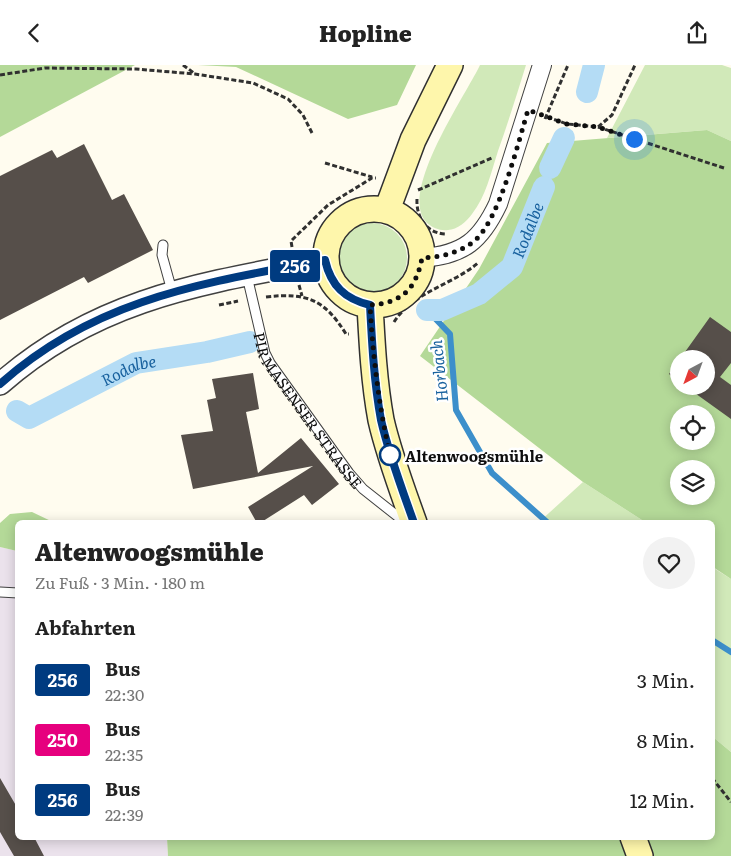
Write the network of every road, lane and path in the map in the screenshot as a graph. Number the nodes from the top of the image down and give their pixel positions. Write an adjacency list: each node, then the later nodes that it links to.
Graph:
1 (183, 65): 5 (path)
2 (450, 65): 13 (main road)
3 (542, 65): 7 (street)
4 (635, 65): 8 (path)
5 (194, 74): 6 (path); 9 (path)
6 (0, 75)
7 (528, 110): 8 (path); 10 (street)
8 (598, 127): 12 (path)
9 (312, 133)
10 (515, 149): 13 (path); 17 (street)
11 (325, 163): 13 (path)
12 (724, 168)
13 (396, 184): 14 (main road); 15 (path); 19 (path)
14 (387, 210): 17 (main road); 18 (main road)
15 (454, 232)
16 (162, 245): 21 (lane)
17 (422, 258): 23 (main road)
18 (325, 260): 19 (street); 23 (main road)
19 (296, 266): 20 (street); 22 (path)
20 (247, 276): 21 (street); 25 (lane, PIRMASENSER STRASSE)
21 (172, 291): 24 (street)
22 (302, 296)
23 (370, 305): 26 (main road)
24 (0, 384)
25 (402, 520)
26 (413, 520)
27 (0, 592): 28 (lane)
28 (15, 593)
29 (715, 783): 30 (path)
30 (731, 802)
31 (634, 840): 32 (main road)
32 (640, 856)

